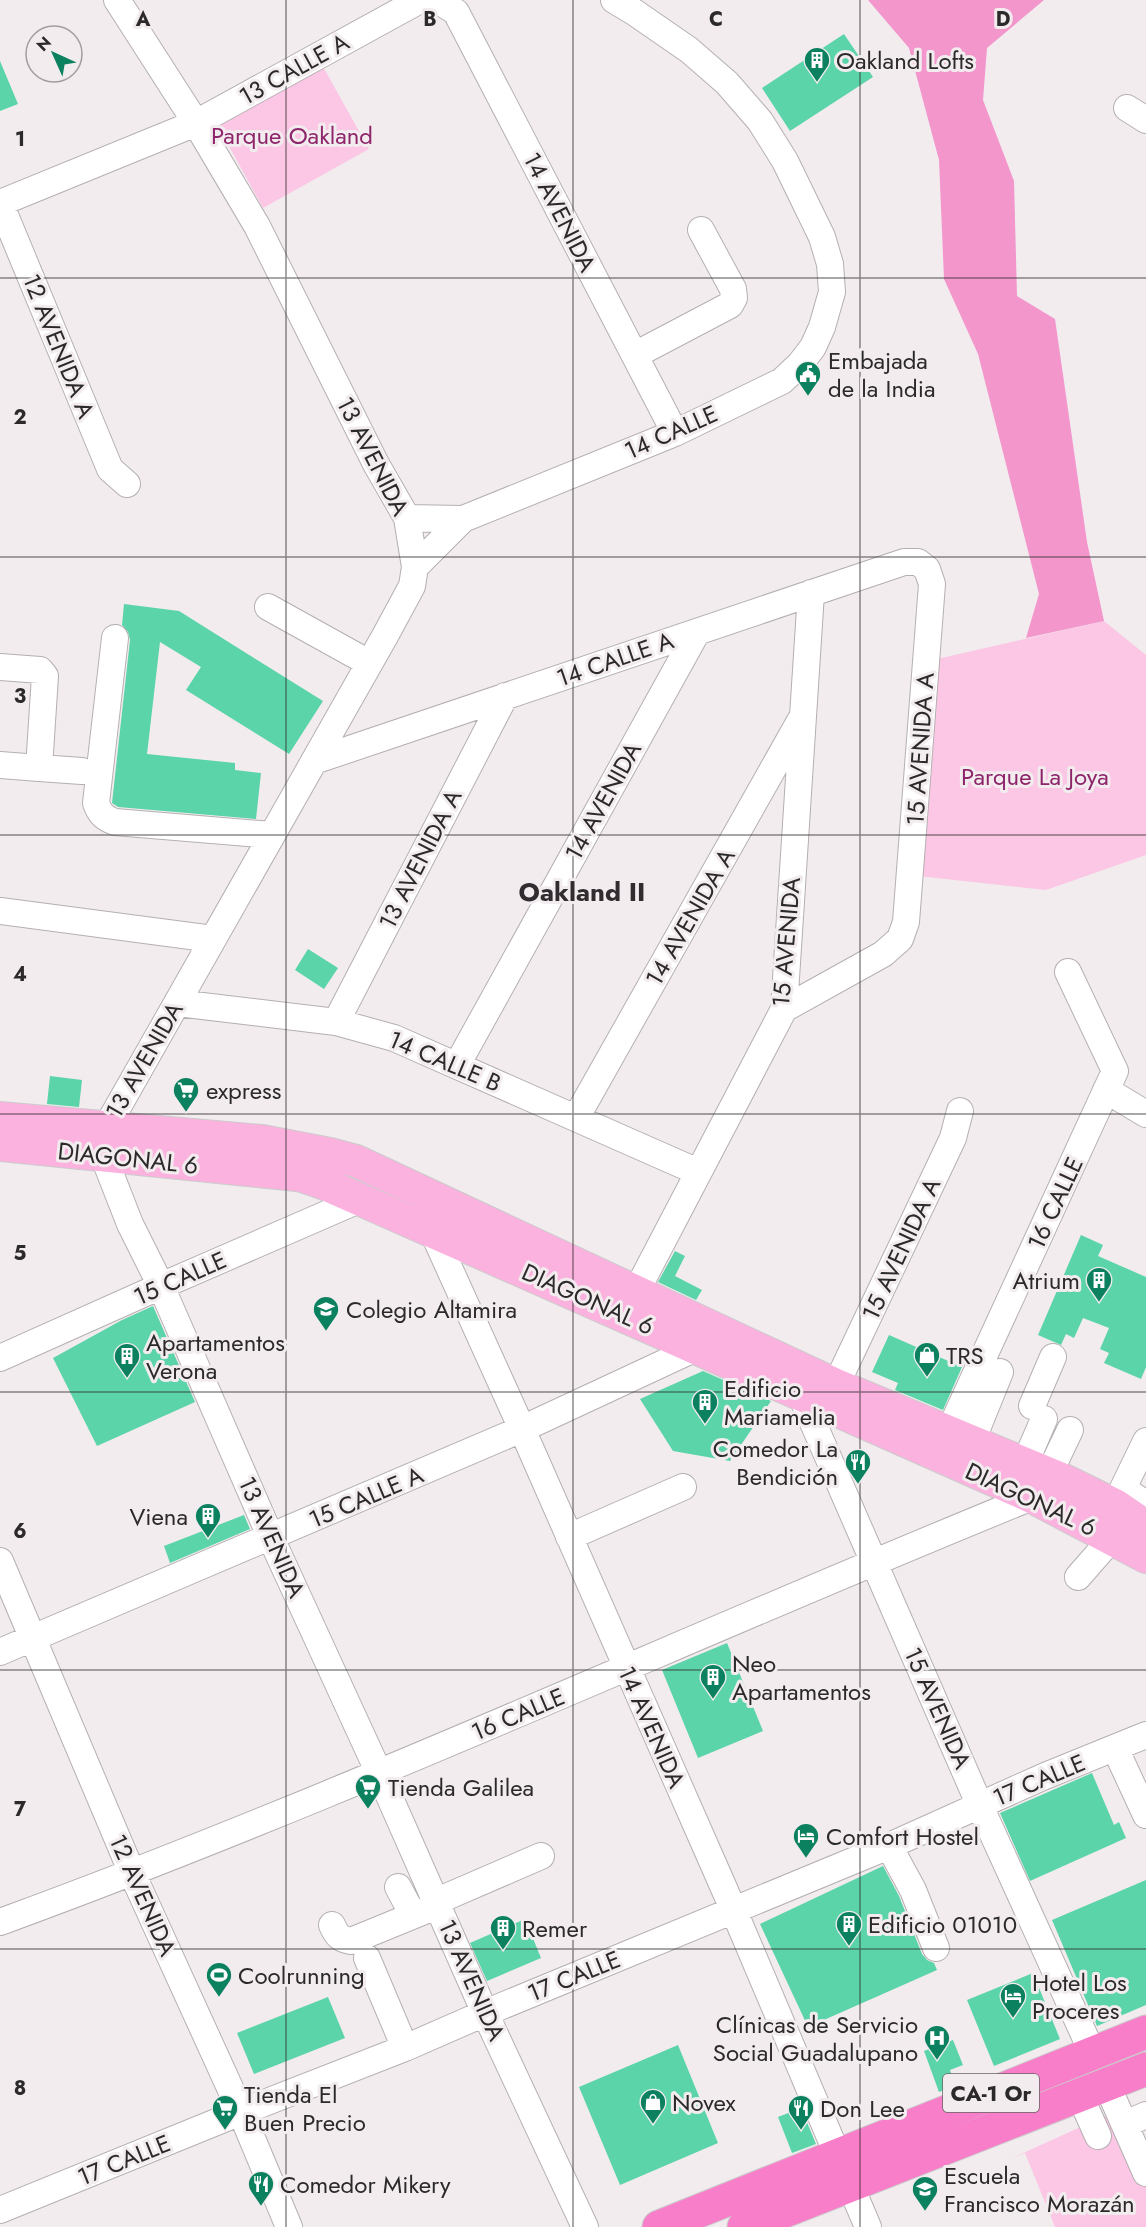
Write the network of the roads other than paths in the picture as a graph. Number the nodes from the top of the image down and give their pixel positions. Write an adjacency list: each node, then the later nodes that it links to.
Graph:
1 (117, 0): 5 (street, 13 AVENIDA)
2 (420, 0): 5 (street, 13 CALLE A)
3 (437, 0): 8 (street, 14 AVENIDA)
4 (614, 0): 9 (street, 14 CALLE)
5 (196, 123): 6 (street, 13 CALLE A); 11 (street, 13 AVENIDA)
6 (0, 203): 10 (street, 12 AVENIDA A)
7 (701, 230): 8 (street)
8 (634, 355): 9 (street, 14 AVENIDA)
9 (675, 433): 12 (street, 14 CALLE)
10 (127, 484)
11 (407, 518): 12 (street, 14 CALLE); 14 (street, 13 AVENIDA)
12 (463, 519): 14 (street, 14 CALLE)
13 (918, 562): 15 (street, 14 CALLE A); 32 (street, 15 AVENIDA A)
14 (415, 567): 19 (street, 13 AVENIDA)
15 (811, 593): 17 (street, 14 CALLE A); 22 (street, 15 AVENIDA)
16 (267, 607): 19 (street)
17 (697, 632): 21 (street, 14 CALLE A); 34 (street, 14 AVENIDA)
18 (115, 638): 27 (street)
19 (369, 663): 23 (street, 13 AVENIDA)
20 (0, 667): 25 (street)
21 (505, 696): 23 (street, 14 CALLE A); 33 (street, 13 AVENIDA A)
22 (804, 716): 32 (street, 15 AVENIDA); 39 (street, 14 AVENIDA A)
23 (314, 761): 27 (street, 13 AVENIDA)
24 (0, 765): 25 (street)
25 (39, 768): 26 (street)
26 (82, 771)
27 (272, 835): 29 (street, 13 AVENIDA)
28 (0, 911): 29 (street)
29 (213, 939): 31 (street, 13 AVENIDA)
30 (1068, 972): 35 (street)
31 (177, 1003): 33 (street, 14 CALLE B); 40 (street, 13 AVENIDA)
32 (784, 1009): 42 (street, 15 AVENIDA)
33 (336, 1022): 34 (street, 14 CALLE B)
34 (457, 1065): 39 (street, 14 CALLE B)
35 (1111, 1081): 37 (street); 55 (street, 16 CALLE)
36 (960, 1111): 51 (street, 15 AVENIDA A)
37 (1146, 1114)
38 (0, 1118): 40 (main road, DIAGONAL 6)
39 (576, 1118): 42 (street, 14 CALLE B)
40 (105, 1141): 41 (main road, DIAGONAL 6); 43 (main road, DIAGONAL 6); 45 (street, 13 AVENIDA); 46 (main road, DIAGONAL 6)
41 (0, 1145)
42 (698, 1172): 46 (street, 15 AVENIDA)
43 (361, 1200): 44 (main road, DIAGONAL 6); 45 (street, 15 CALLE)
44 (432, 1230): 47 (main road, DIAGONAL 6); 53 (street, 14 AVENIDA)
45 (161, 1286): 49 (street, 15 CALLE); 62 (street, 13 AVENIDA)
46 (636, 1292): 51 (main road, DIAGONAL 6)
47 (696, 1348): 52 (main road, DIAGONAL 6); 53 (street, 15 CALLE A)
48 (1053, 1357): 57 (street)
49 (0, 1358)
50 (1000, 1372): 55 (street)
51 (836, 1385): 55 (main road, DIAGONAL 6)
52 (801, 1395): 57 (main road, DIAGONAL 6); 66 (street, 15 AVENIDA)
53 (522, 1429): 61 (street, 14 AVENIDA); 62 (street, 15 CALLE A)
54 (1070, 1430): 57 (street)
55 (960, 1437): 57 (main road, DIAGONAL 6)
56 (1146, 1441): 59 (street)
57 (1036, 1478): 59 (main road, DIAGONAL 6); 63 (main road, DIAGONAL 6); 66 (street, 16 CALLE)
58 (683, 1487): 61 (street)
59 (1119, 1497): 60 (main road, DIAGONAL 6)
60 (1145, 1516)
61 (569, 1536): 70 (street, 14 AVENIDA)
62 (271, 1538): 68 (street, 15 CALLE A); 73 (street, 13 AVENIDA)
63 (1112, 1538): 64 (main road, DIAGONAL 6); 67 (street)
64 (1146, 1557)
65 (0, 1561): 68 (street, 12 AVENIDA)
66 (872, 1562): 70 (street, 16 CALLE); 74 (street, 15 AVENIDA)
67 (1078, 1577)
68 (34, 1638): 69 (street, 15 CALLE A); 78 (street, 12 AVENIDA)
69 (0, 1652)
70 (626, 1668): 73 (street, 16 CALLE); 81 (street, 14 AVENIDA)
71 (1146, 1735): 72 (street, 17 CALLE)
72 (1115, 1748): 74 (street, 17 CALLE); 75 (street)
73 (379, 1773): 78 (street, 16 CALLE); 80 (street, 13 AVENIDA)
74 (980, 1806): 76 (street, 17 CALLE); 90 (street, 15 AVENIDA)
75 (1146, 1815)
76 (889, 1845): 81 (street, 17 CALLE); 85 (street)
77 (541, 1856): 80 (street)
78 (132, 1873): 83 (street, 16 CALLE); 93 (street, 12 AVENIDA)
79 (398, 1887): 82 (street)
80 (438, 1903): 82 (street); 87 (street, 13 AVENIDA)
81 (734, 1911): 87 (street, 17 CALLE); 96 (street, 14 AVENIDA)
82 (413, 1915): 84 (street)
83 (0, 1922)
84 (332, 1925)
85 (936, 1948)
86 (367, 1958): 89 (street)
87 (485, 2013): 89 (street, 17 CALLE); 103 (street, 13 AVENIDA)
88 (1146, 2032): 90 (highway, CA-1 Or)
89 (405, 2048): 93 (street, 17 CALLE)
90 (1092, 2052): 96 (highway, CA-1 Or)
91 (1146, 2069): 92 (highway, CA-1 Or)
92 (1094, 2090): 94 (street); 95 (street); 98 (highway, CA-1 Or)
93 (242, 2112): 99 (street, 17 CALLE); 102 (street, 12 AVENIDA)
94 (1136, 2119): 97 (street)
95 (1098, 2136)
96 (836, 2155): 98 (street, 14 AVENIDA); 104 (highway, CA-1 Or)
97 (1146, 2173)
98 (849, 2185): 100 (street, 14 AVENIDA); 105 (highway, CA-1 Or)
99 (0, 2210): 101 (street)
100 (865, 2226)
101 (8, 2227)
102 (289, 2227)
103 (585, 2227)
104 (659, 2227)
105 (744, 2227)

